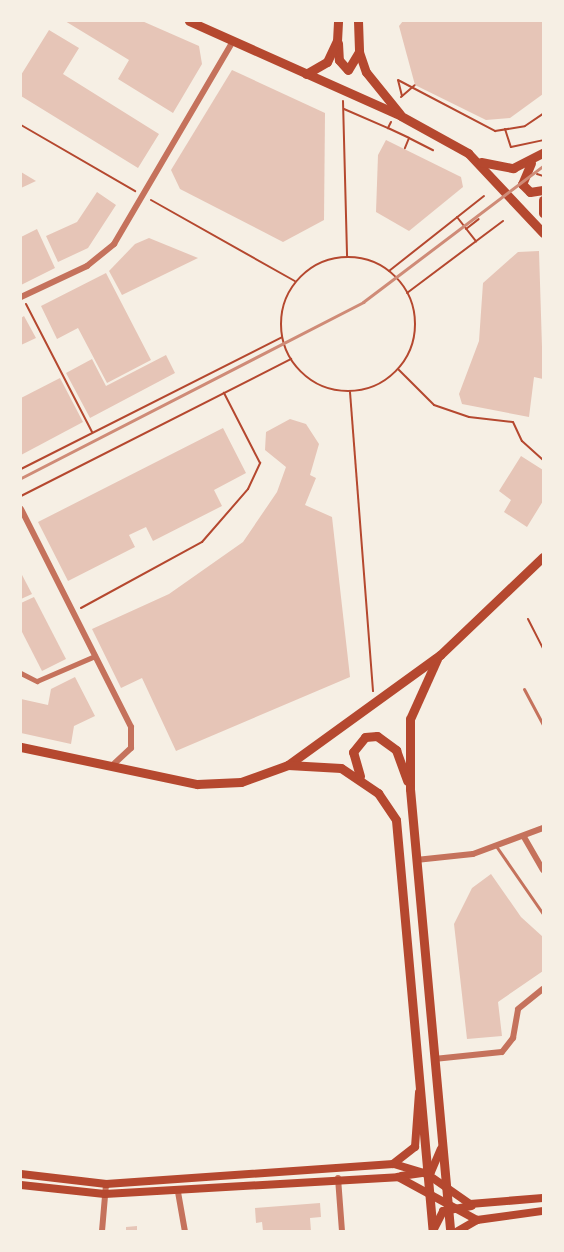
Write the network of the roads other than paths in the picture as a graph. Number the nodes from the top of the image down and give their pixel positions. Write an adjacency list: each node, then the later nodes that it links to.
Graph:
1 (189, 21): 5 (main road)
2 (338, 21): 4 (main road)
3 (358, 21): 6 (main road)
4 (337, 40): 6 (main road); 7 (main road)
5 (233, 41): 7 (main road); 16 (street)
6 (359, 52): 8 (main road)
7 (306, 74): 8 (main road)
8 (401, 116): 10 (main road)
9 (543, 153): 11 (main road)
10 (479, 161): 11 (main road); 15 (main road)
11 (532, 161): 12 (main road)
12 (543, 190)
13 (543, 200): 14 (main road)
14 (543, 213)
15 (543, 233)
16 (22, 296)
17 (21, 509): 20 (street)
18 (543, 557): 19 (main road)
19 (440, 655): 25 (main road); 28 (main road)
20 (95, 656): 21 (street); 26 (street)
21 (21, 673)
22 (524, 689): 23 (lane)
23 (543, 724)
24 (21, 747): 26 (main road)
25 (288, 765): 26 (main road); 27 (main road)
26 (112, 766)
27 (368, 784): 28 (main road); 37 (main road)
28 (410, 789): 32 (main road)
29 (543, 828): 30 (street)
30 (524, 837): 31 (street); 33 (street)
31 (496, 846): 32 (street); 34 (lane)
32 (416, 860): 36 (main road)
33 (543, 870)
34 (543, 914)
35 (543, 989): 36 (street)
36 (434, 1059): 38 (main road)
37 (420, 1086): 39 (main road); 41 (main road)
38 (442, 1142): 41 (main road); 46 (main road)
39 (393, 1164): 41 (main road); 44 (main road)
40 (21, 1174): 44 (main road)
41 (427, 1174): 42 (main road); 46 (main road); 48 (main road)
42 (389, 1176): 43 (main road); 48 (main road)
43 (338, 1178): 47 (main road); 57 (street)
44 (106, 1184): 49 (street)
45 (21, 1185): 49 (main road)
46 (446, 1190): 51 (main road); 52 (main road)
47 (178, 1192): 49 (main road); 56 (street)
48 (429, 1193): 52 (main road); 58 (main road)
49 (105, 1194): 55 (street)
50 (543, 1198): 51 (main road)
51 (478, 1205): 52 (main road)
52 (448, 1209): 54 (main road); 58 (main road); 59 (main road)
53 (543, 1211): 54 (main road)
54 (477, 1220): 60 (main road)
55 (102, 1231)
56 (185, 1231)
57 (342, 1231)
58 (433, 1231)
59 (450, 1231)
60 (458, 1231)

